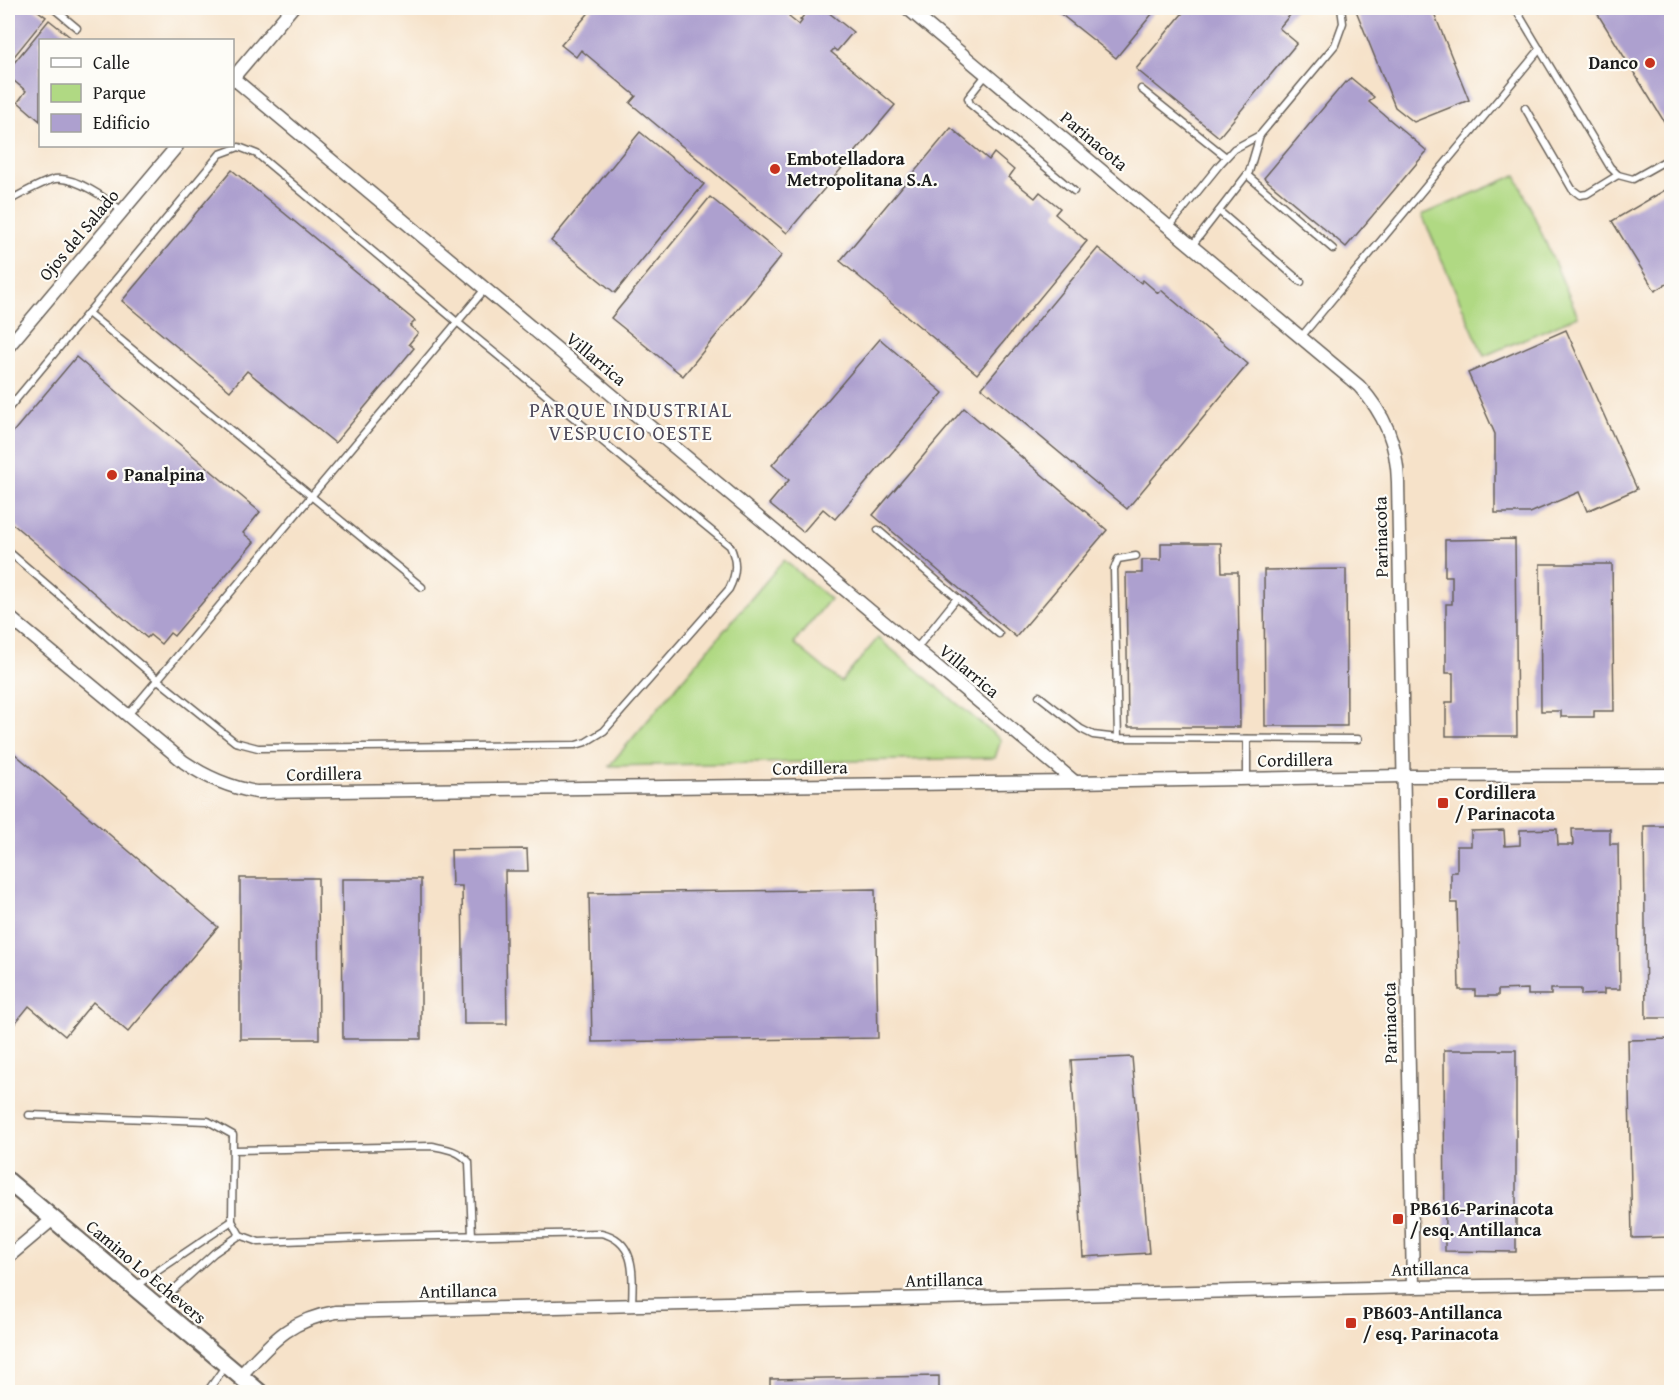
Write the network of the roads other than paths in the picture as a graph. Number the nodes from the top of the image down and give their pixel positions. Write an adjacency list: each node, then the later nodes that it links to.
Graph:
1 (53, 8): 6 (lane)
2 (292, 8): 9 (street)
3 (907, 8): 8 (street, Parinacota)
4 (1341, 8): 13 (lane)
5 (1515, 8): 7 (lane)
6 (77, 28)
7 (1540, 50): 18 (lane); 30 (lane)
8 (987, 74): 19 (lane); 23 (street, Parinacota)
9 (234, 78)
10 (234, 80): 27 (street, Villarrica)
11 (1141, 89): 16 (lane)
12 (1525, 108): 18 (lane)
13 (1260, 135): 16 (lane); 17 (lane)
14 (176, 147): 22 (street, Ojos del Salado)
15 (1671, 157): 18 (lane)
16 (1226, 158): 23 (lane)
17 (1247, 175): 21 (lane); 25 (lane)
18 (1618, 175)
19 (1074, 191)
20 (8, 201): 22 (lane)
21 (1219, 211): 24 (lane); 26 (lane)
22 (122, 212): 31 (street, Ojos del Salado)
23 (1169, 228): 24 (street, Parinacota)
24 (1191, 247): 30 (street, Parinacota)
25 (1333, 249)
26 (1301, 282)
27 (485, 289): 29 (lane); 41 (street, Villarrica)
28 (88, 313): 29 (lane); 32 (lane); 33 (lane)
29 (457, 322): 33 (lane); 42 (lane)
30 (1300, 337): 49 (street, Parinacota)
31 (8, 347)
32 (8, 409)
33 (311, 496): 37 (lane); 42 (lane)
34 (878, 530): 38 (lane)
35 (8, 551): 42 (lane)
36 (1136, 556): 45 (lane)
37 (422, 587)
38 (957, 598): 40 (lane); 41 (lane)
39 (8, 616): 44 (street, Cordillera)
40 (999, 634)
41 (915, 649): 51 (street, Villarrica)
42 (158, 680): 44 (lane)
43 (1039, 696): 45 (lane)
44 (127, 716): 51 (street, Cordillera)
45 (1118, 738): 46 (lane)
46 (1247, 739): 47 (lane); 50 (lane)
47 (1358, 739)
48 (1671, 775): 49 (street, Cordillera)
49 (1403, 776): 50 (street, Cordillera); 62 (street, Parinacota)
50 (1246, 778): 51 (street, Cordillera)
51 (1075, 782)
52 (29, 1115): 53 (lane)
53 (233, 1150): 56 (lane); 58 (lane)
54 (8, 1182): 55 (main road, Camino Lo Echevers)
55 (53, 1219): 59 (street); 61 (main road, Camino Lo Echevers)
56 (232, 1221): 57 (lane); 61 (lane)
57 (240, 1235): 58 (lane); 64 (lane)
58 (472, 1236): 63 (lane)
59 (8, 1257)
60 (1671, 1283): 62 (street, Antillanca)
61 (134, 1287): 64 (main road, Camino Lo Echevers)
62 (1413, 1287): 63 (street, Antillanca)
63 (632, 1305): 66 (street, Antillanca)
64 (156, 1306): 65 (main road, Camino Lo Echevers)
65 (226, 1365): 66 (main road, Camino Lo Echevers); 67 (lane)
66 (240, 1376): 68 (main road, Camino Lo Echevers)
67 (207, 1392)
68 (259, 1392)

